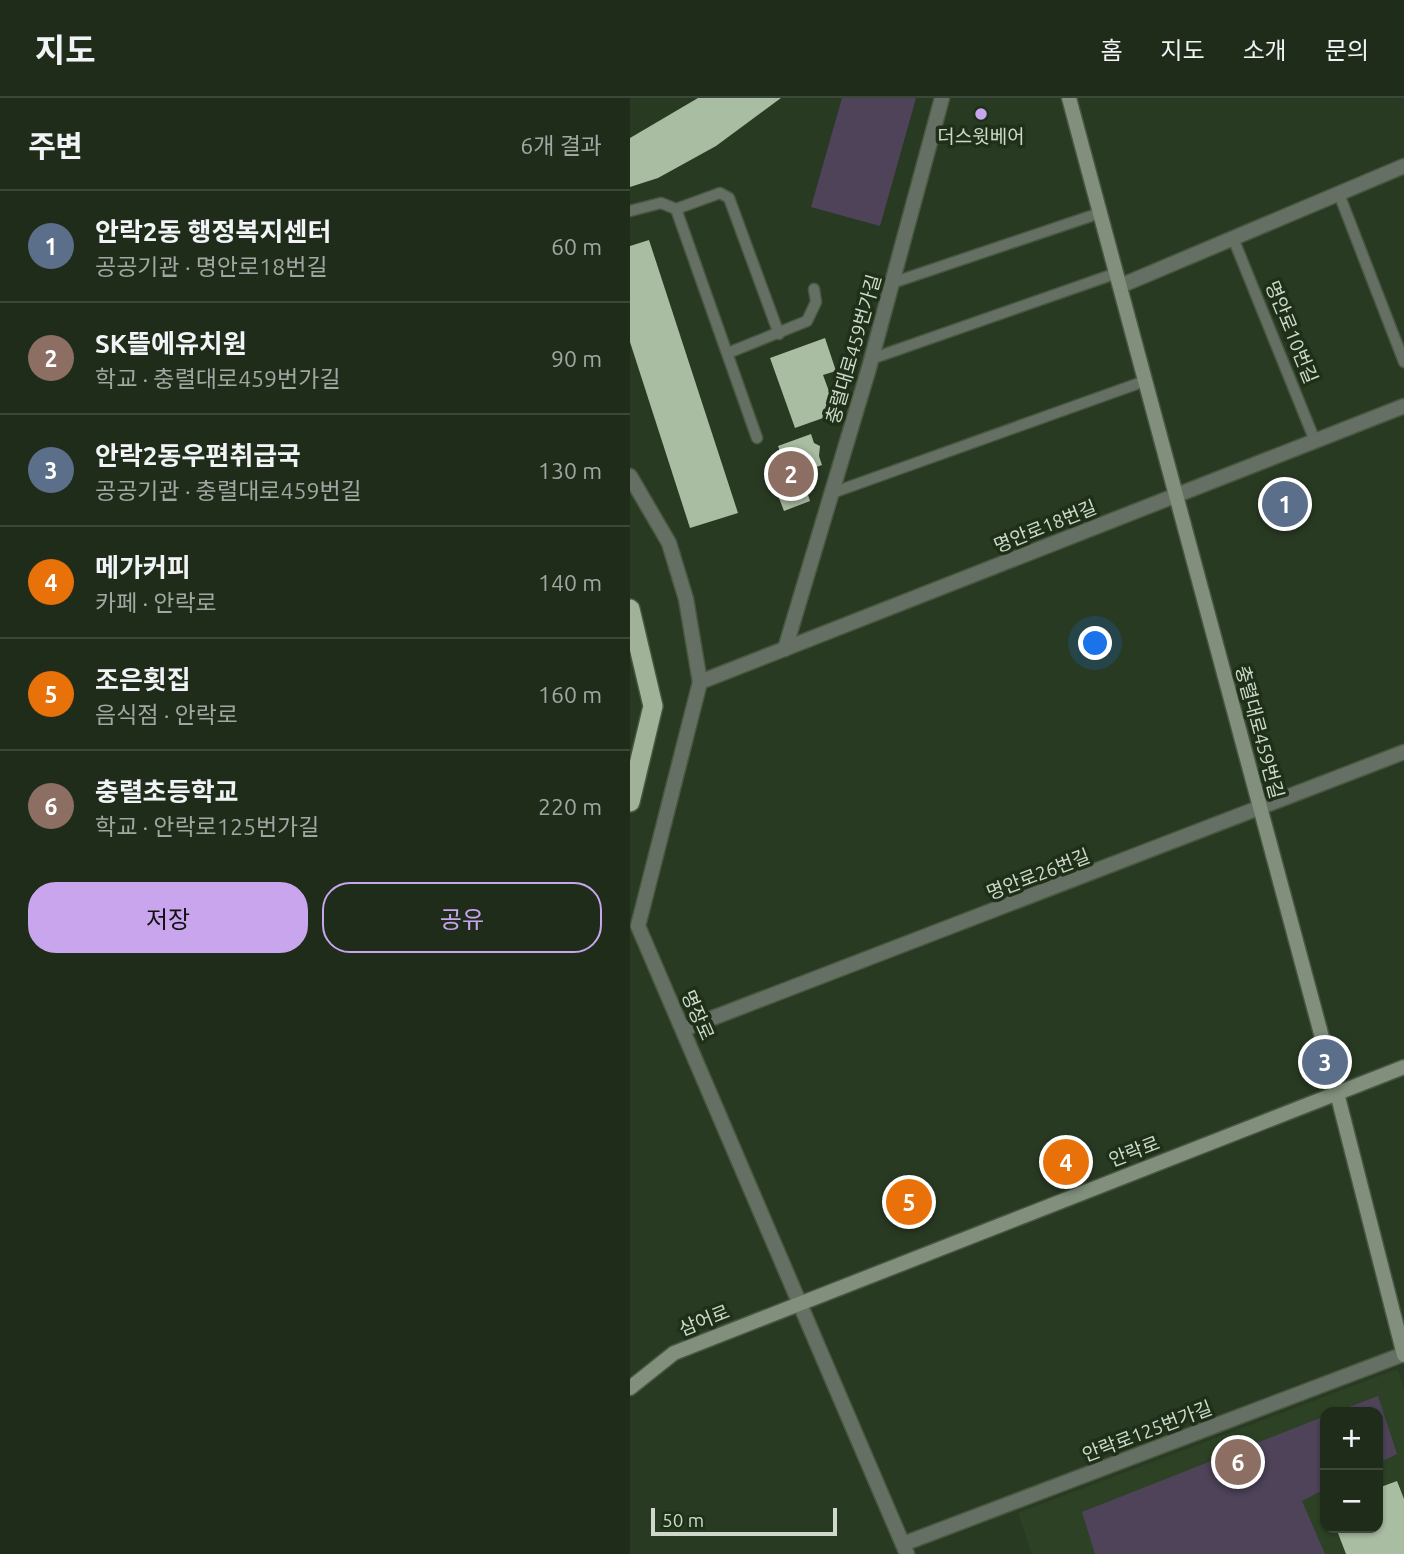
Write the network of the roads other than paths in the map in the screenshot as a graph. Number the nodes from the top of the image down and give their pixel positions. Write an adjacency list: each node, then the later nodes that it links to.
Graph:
1 (942, 98): 10 (street, 충렬대로459번가길)
2 (1069, 98): 7 (main road, 충렬대로459번길)
3 (1404, 166): 4 (street)
4 (1339, 194): 8 (street); 15 (lane)
5 (676, 209): 6 (lane); 12 (lane); 13 (lane)
6 (630, 211)
7 (1100, 213): 9 (main road, 충렬대로459번길); 10 (lane)
8 (1233, 238): 9 (street); 19 (lane, 명안로10번길)
9 (1118, 279): 14 (lane); 16 (main road, 충렬대로459번길)
10 (892, 282): 14 (street, 충렬대로459번가길)
11 (814, 289): 12 (lane)
12 (779, 334): 13 (lane)
13 (728, 354): 18 (lane)
14 (871, 359): 21 (street, 충렬대로459번가길)
15 (1404, 362)
16 (1145, 381): 21 (lane); 22 (main road, 충렬대로459번길)
17 (1404, 406): 19 (street, 명안로18번길)
18 (757, 438)
19 (1315, 441): 22 (street, 명안로18번길)
20 (630, 476): 25 (street, 명장로)
21 (832, 493): 24 (street, 충렬대로459번가길)
22 (1176, 495): 24 (street, 명안로18번길); 28 (main road, 충렬대로459번길)
23 (630, 609): 27 (highway)
24 (785, 649): 25 (street, 명안로18번길)
25 (700, 682): 29 (street, 명장로)
26 (1404, 752): 28 (street, 명안로26번길)
27 (630, 802)
28 (1261, 809): 29 (street, 명안로26번길); 31 (main road, 충렬대로459번길)
29 (684, 1029): 32 (street, 명장로)
30 (1404, 1067): 31 (main road, 안락로)
31 (1337, 1093): 32 (main road, 안락로); 33 (main road, 충렬대로459번길)
32 (800, 1301): 34 (main road, 삼어로); 35 (street, 명장로)
33 (1404, 1354): 35 (street, 안락로125번가길)
34 (630, 1388)
35 (905, 1549)

